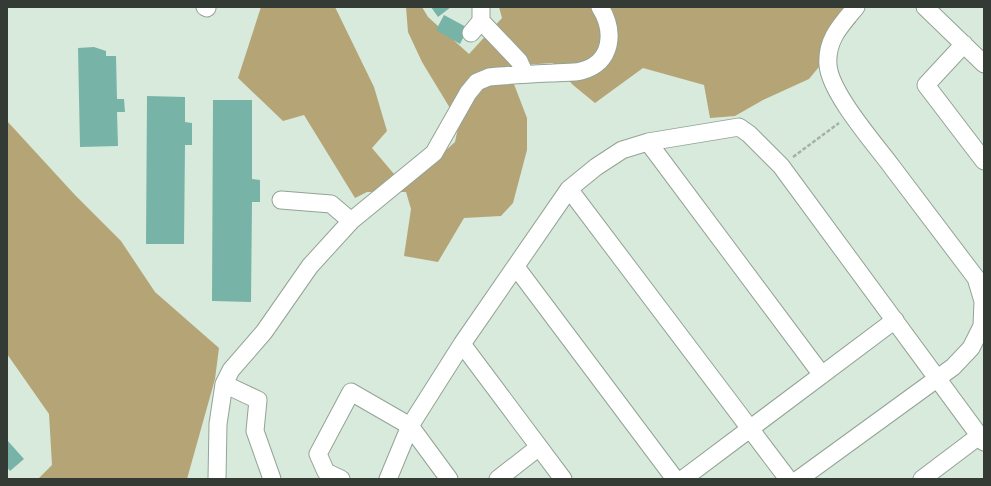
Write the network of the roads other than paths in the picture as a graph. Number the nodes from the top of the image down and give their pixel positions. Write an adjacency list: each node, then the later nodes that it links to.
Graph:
1 (600, 7): 7 (street)
2 (856, 7): 14 (street)
3 (925, 7): 5 (street)
4 (478, 20): 7 (street)
5 (964, 44): 6 (street); 9 (street)
6 (984, 64)
7 (525, 74): 12 (street)
8 (648, 142): 10 (street); 15 (street); 17 (street)
9 (984, 161)
10 (569, 190): 13 (street); 21 (street)
11 (281, 200): 12 (street)
12 (351, 221): 19 (street)
13 (516, 267): 16 (street); 31 (street)
14 (982, 277): 18 (street)
15 (894, 320): 17 (street); 18 (street)
16 (462, 344): 20 (street); 23 (street)
17 (822, 375): 21 (street)
18 (937, 378): 22 (street); 34 (street)
19 (224, 384): 24 (street); 25 (street)
20 (410, 426): 26 (street); 27 (street); 28 (street)
21 (750, 429): 32 (street); 33 (street)
22 (982, 439): 35 (street)
23 (539, 447): 29 (street); 30 (street)
24 (217, 479)
25 (272, 479)
26 (340, 479)
27 (388, 479)
28 (449, 479)
29 (498, 479)
30 (563, 479)
31 (675, 479)
32 (683, 479)
33 (788, 479)
34 (799, 479)
35 (922, 479)

